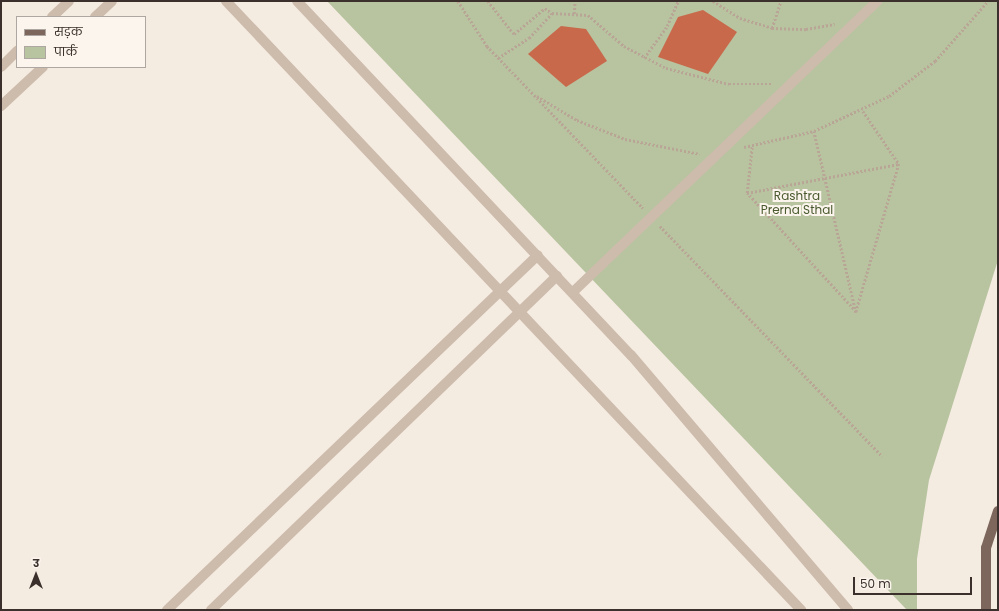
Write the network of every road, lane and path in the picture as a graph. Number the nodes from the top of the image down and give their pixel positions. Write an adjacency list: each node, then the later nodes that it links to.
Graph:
1 (69, 1): 15 (street)
2 (112, 1): 16 (street)
3 (226, 1): 38 (street)
4 (297, 1): 36 (street)
5 (458, 1): 20 (path)
6 (488, 1): 13 (path)
7 (575, 1): 14 (path)
8 (678, 1): 21 (path)
9 (713, 1): 18 (path)
10 (781, 1): 18 (path)
11 (877, 1): 24 (street)
12 (988, 1): 27 (path)
13 (552, 13): 14 (path); 20 (path)
14 (574, 14): 21 (path)
15 (53, 16)
16 (96, 16)
17 (838, 23): 18 (path)
18 (772, 28)
19 (16, 52): 22 (street)
20 (498, 58): 25 (path)
21 (644, 58): 24 (path)
22 (1, 67)
23 (42, 68): 26 (street)
24 (794, 81): 30 (street)
25 (533, 94): 30 (path); 34 (path)
26 (1, 106)
27 (864, 111): 28 (path); 31 (path)
28 (814, 132): 29 (path); 32 (path)
29 (752, 146): 30 (path); 33 (path)
30 (720, 152): 39 (street)
31 (899, 164): 32 (path); 41 (path)
32 (825, 178): 33 (path); 41 (path)
33 (747, 193): 41 (path)
34 (650, 214)
35 (655, 220): 42 (path)
36 (538, 255): 37 (street); 38 (street)
37 (557, 276): 39 (street); 40 (street)
38 (500, 289): 40 (street); 44 (street)
39 (573, 292): 47 (street)
40 (520, 312): 45 (street); 46 (street)
41 (856, 312)
42 (882, 456)
43 (998, 512): 48 (main road)
44 (167, 610)
45 (211, 610)
46 (801, 610)
47 (848, 610)
48 (986, 610)

